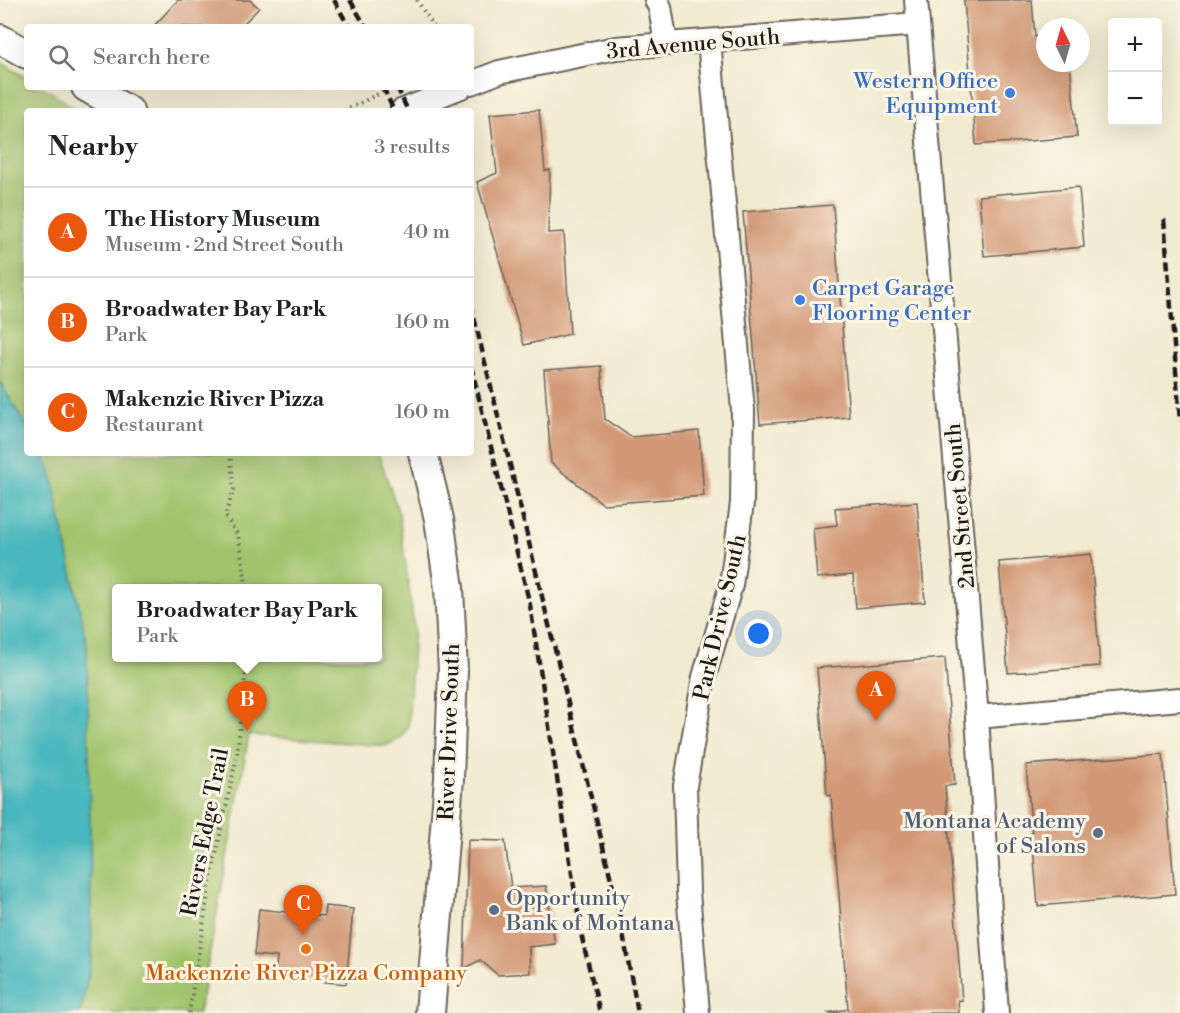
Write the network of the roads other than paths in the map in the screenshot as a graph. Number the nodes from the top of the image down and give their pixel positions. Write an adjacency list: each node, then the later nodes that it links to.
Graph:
1 (656, 0): 6 (street)
2 (916, 0): 3 (street, 2nd Street South)
3 (918, 24): 5 (street, 3rd Avenue South); 15 (street, 2nd Street South)
4 (0, 39): 7 (main road)
5 (709, 41): 6 (street, 3rd Avenue South); 17 (street, Park Drive South)
6 (666, 44): 8 (street, 3rd Avenue South)
7 (24, 52)
8 (474, 82)
9 (91, 90): 11 (main road)
10 (454, 90): 12 (street)
11 (124, 108)
12 (408, 108)
13 (424, 456): 16 (main road, River Drive South)
14 (1180, 699): 15 (street)
15 (977, 717): 18 (street, 2nd Street South)
16 (430, 1013)
17 (698, 1013)
18 (997, 1013)

